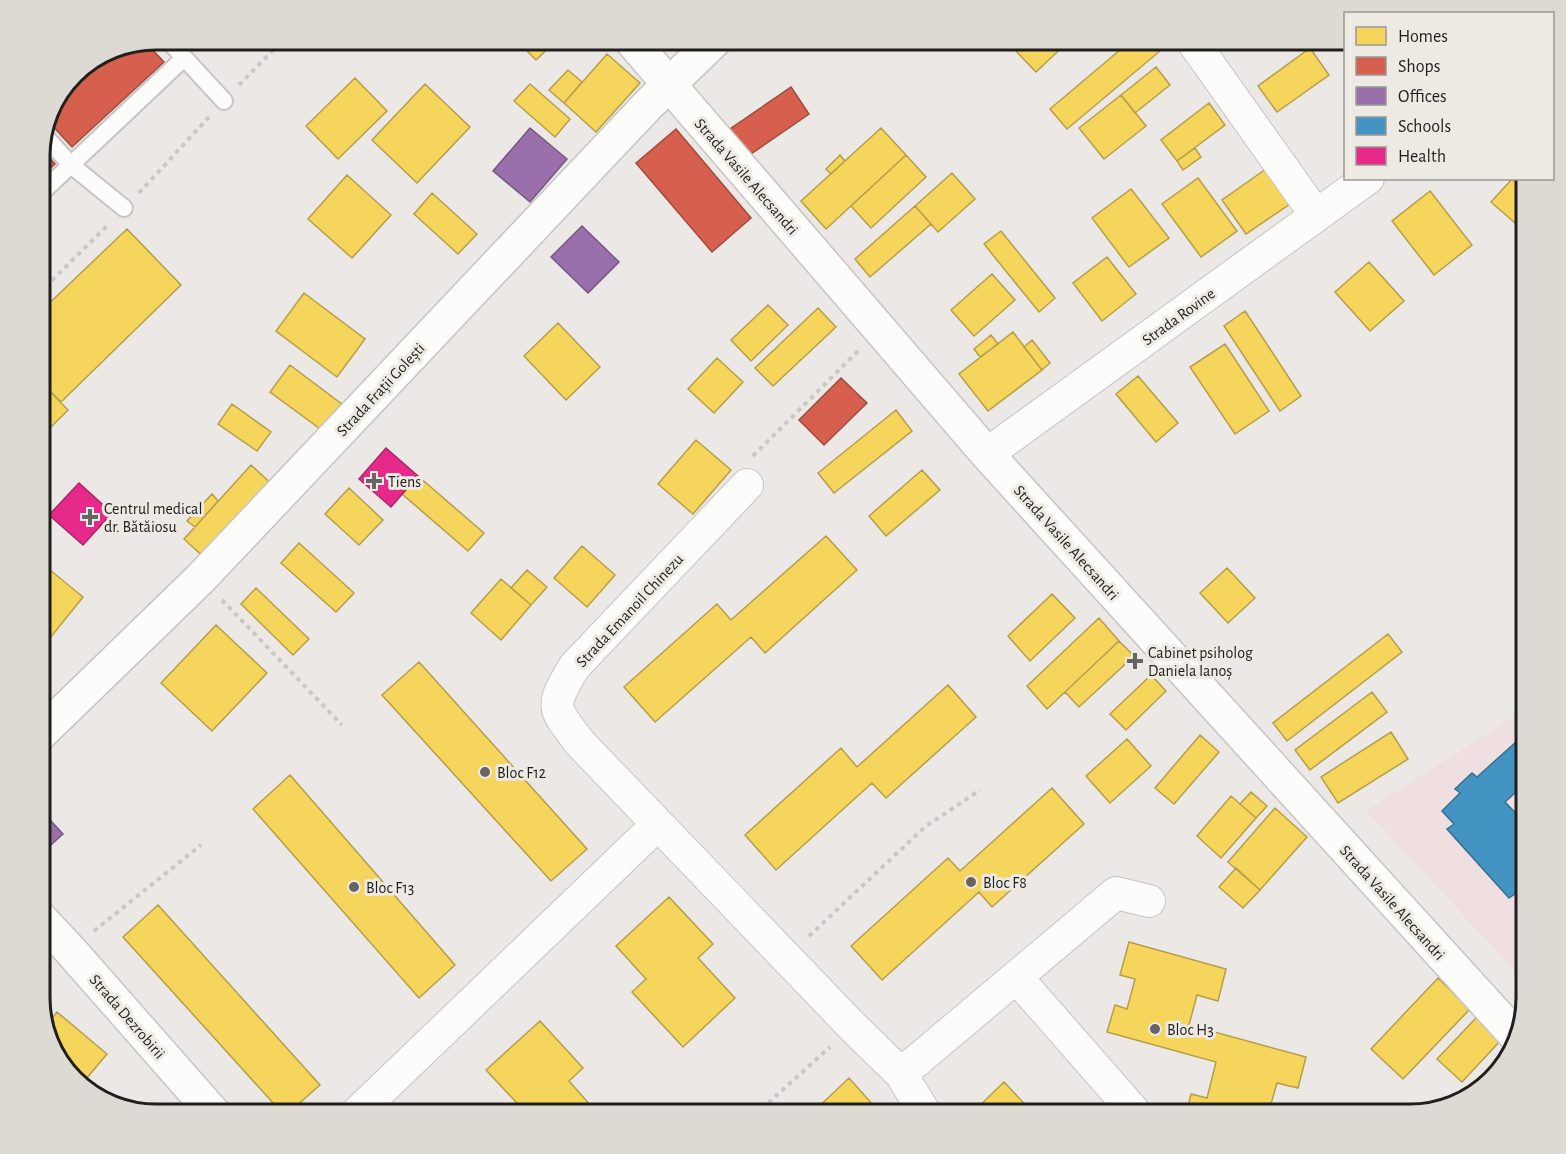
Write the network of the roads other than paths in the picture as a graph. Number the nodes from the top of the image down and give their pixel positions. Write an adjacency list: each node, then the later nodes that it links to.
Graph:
1 (177, 50): 5 (lane)
2 (639, 50): 6 (street, Strada Vasile Alecsandri)
3 (705, 50): 6 (street, Strada Frații Golești)
4 (1199, 50): 13 (street)
5 (184, 58): 7 (lane); 9 (lane)
6 (668, 85): 14 (street, Strada Vasile Alecsandri); 16 (street, Strada Frații Golești)
7 (224, 101)
8 (51, 143): 9 (lane)
9 (71, 165): 11 (lane); 12 (lane)
10 (1365, 180): 13 (street, Strada Rovine)
11 (50, 185)
12 (124, 208)
13 (1316, 215): 14 (street, Strada Rovine)
14 (987, 454): 21 (street, Strada Vasile Alecsandri)
15 (747, 485): 17 (street, Strada Emanoil Chinezu)
16 (50, 724)
17 (657, 825): 22 (street, Strada Emanoil Chinezu); 24 (street)
18 (1149, 901): 20 (street)
19 (50, 929): 23 (street, Strada Dezrobirii)
20 (1017, 978): 22 (street); 26 (street)
21 (1511, 1031)
22 (901, 1074): 25 (street, Strada Emanoil Chinezu)
23 (205, 1104)
24 (366, 1104)
25 (919, 1104)
26 (1127, 1104)

